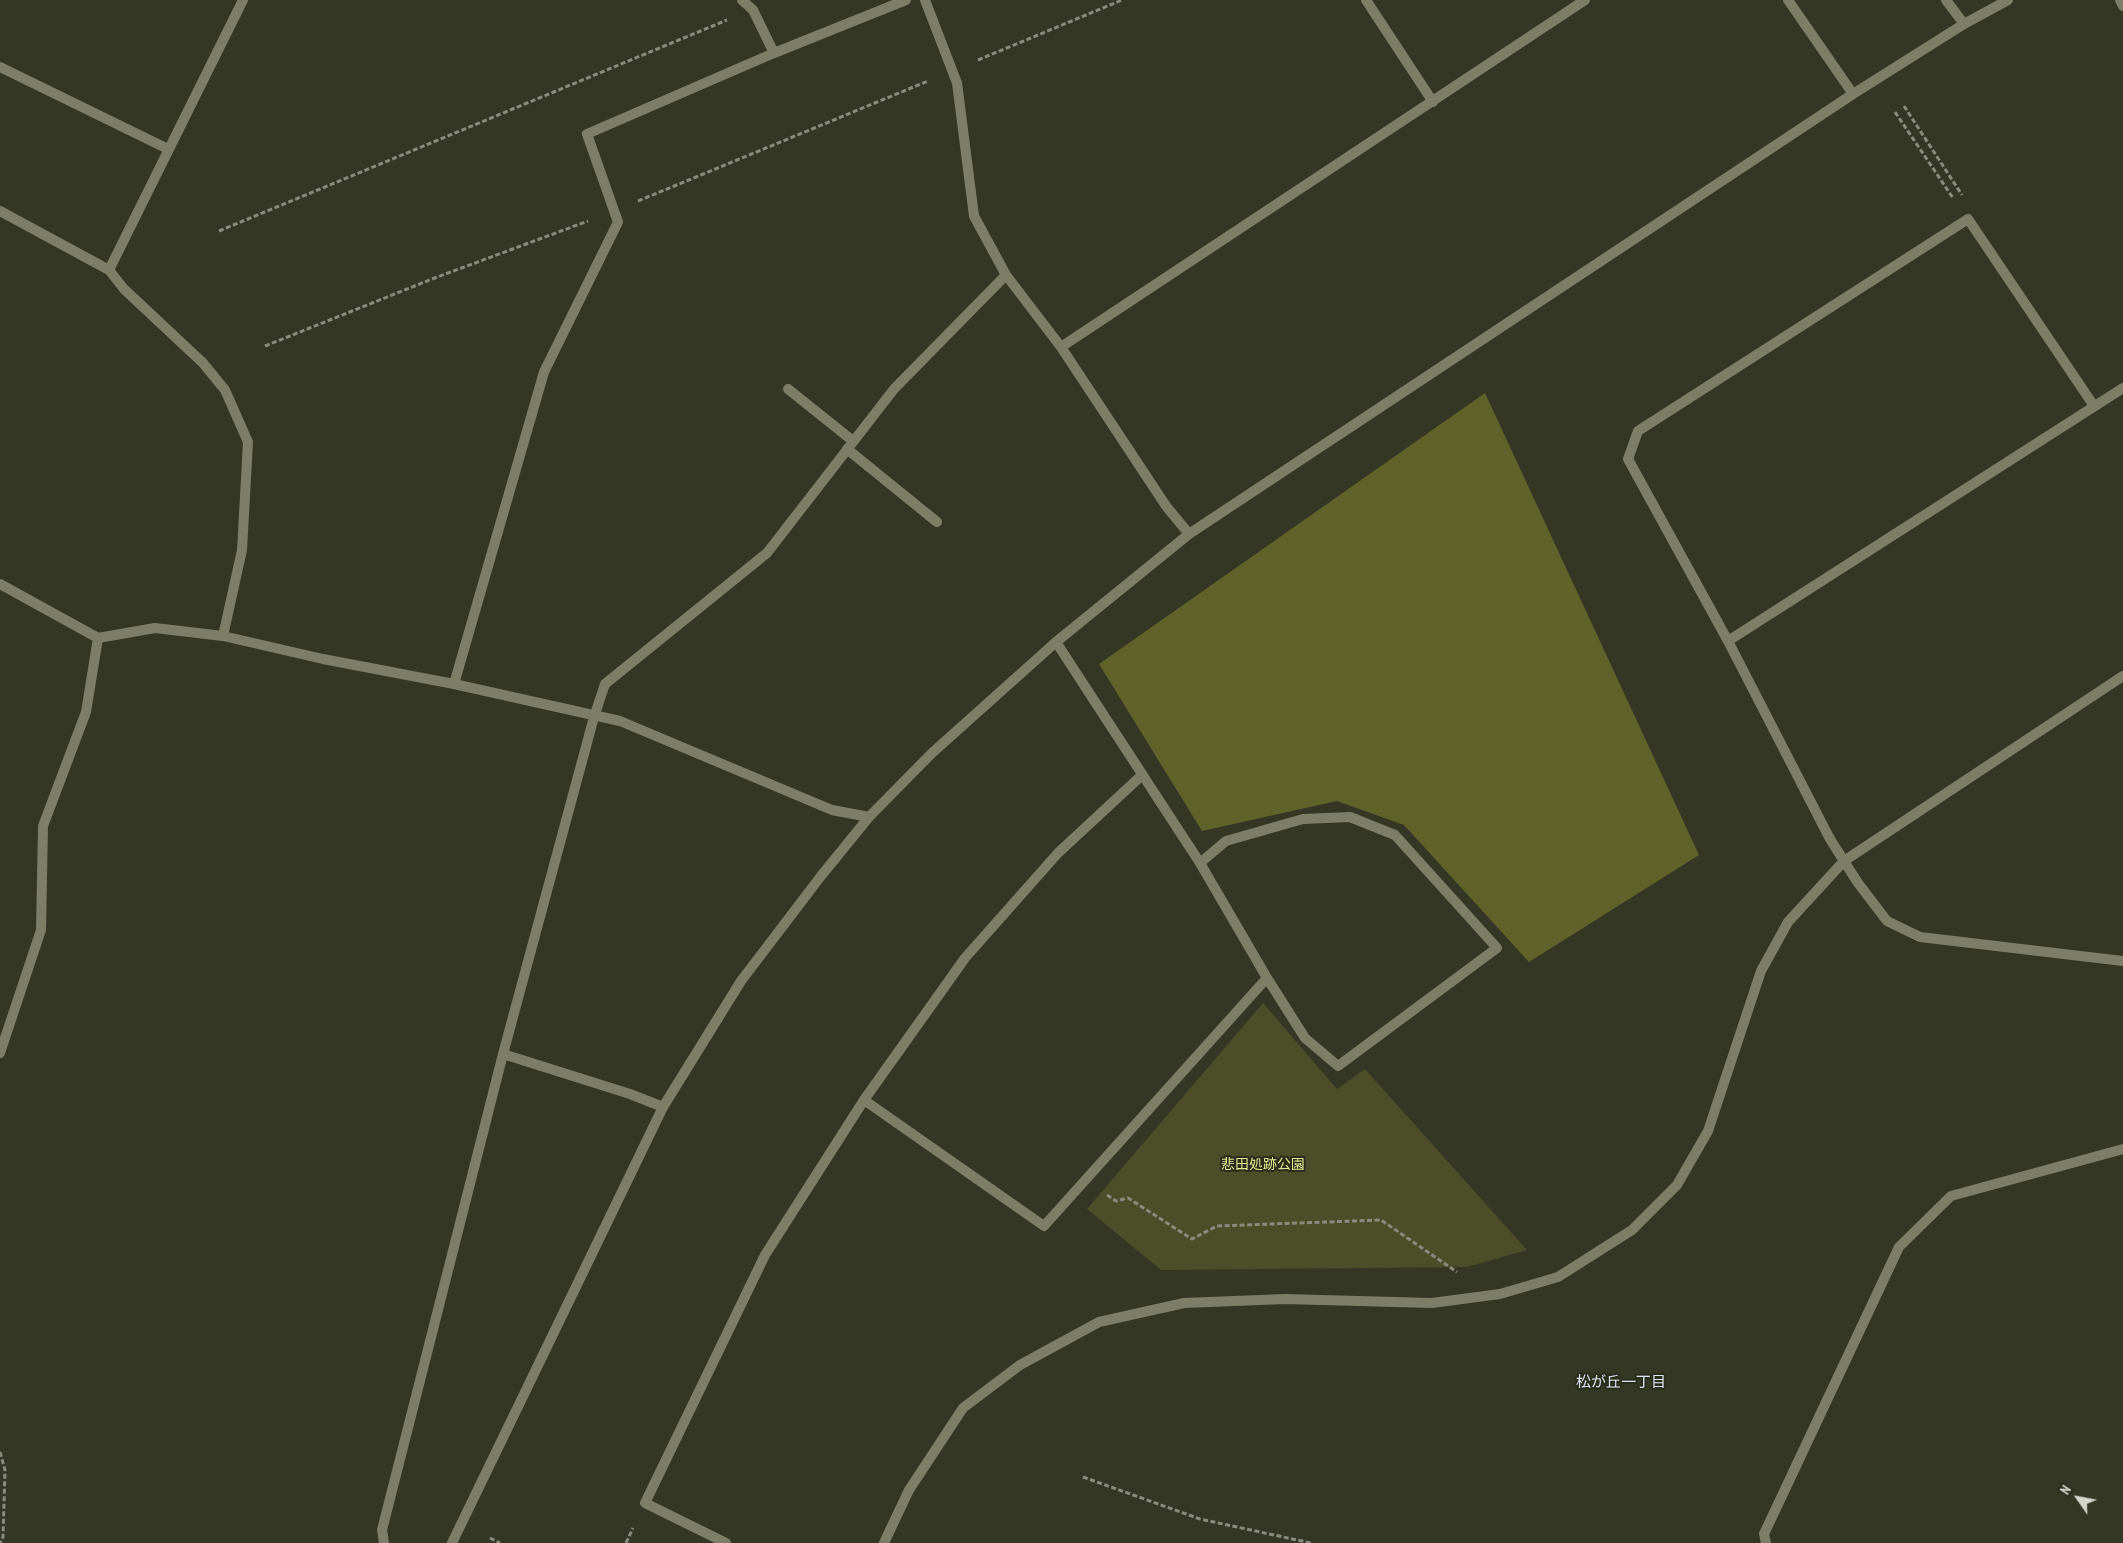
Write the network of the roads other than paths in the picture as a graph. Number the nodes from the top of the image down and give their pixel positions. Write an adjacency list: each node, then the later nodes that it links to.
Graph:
1 (243, 0): 17 (street)
2 (742, 0): 13 (street)
3 (906, 0): 13 (street)
4 (925, 0): 20 (street)
5 (1366, 0): 16 (street)
6 (1585, 0): 16 (street)
7 (1788, 0): 15 (street)
8 (1946, 0): 12 (street)
9 (2008, 0): 12 (street)
10 (2120, 0): 11 (street)
11 (2123, 6)
12 (1964, 24): 15 (street)
13 (774, 53): 34 (street)
14 (0, 67): 17 (street)
15 (1853, 94): 27 (street)
16 (1433, 102): 21 (street)
17 (168, 148): 19 (street)
18 (0, 211): 19 (street)
19 (109, 270): 29 (street)
20 (1006, 275): 21 (street); 25 (street)
21 (1061, 347): 27 (street)
22 (2123, 388): 24 (street)
23 (788, 389): 25 (street)
24 (2094, 406): 31 (street); 31 (street)
25 (850, 445): 26 (street); 35 (street)
26 (937, 522)
27 (1189, 534): 32 (street)
28 (0, 584): 30 (street)
29 (223, 636): 30 (street); 34 (street)
30 (98, 638): 42 (street)
31 (1728, 641): 38 (street)
32 (1056, 642): 36 (street); 37 (street)
33 (2123, 676): 38 (street)
34 (454, 684): 35 (street)
35 (594, 717): 37 (street); 43 (street)
36 (1142, 776): 39 (street); 44 (street)
37 (869, 817): 45 (street)
38 (1844, 861): 40 (street); 50 (street)
39 (1200, 863): 41 (street); 41 (street)
40 (2123, 961)
41 (1267, 978): 44 (street)
42 (0, 1053)
43 (503, 1054): 45 (street); 47 (street)
44 (864, 1100): 49 (street)
45 (663, 1107): 48 (street)
46 (2123, 1149): 51 (street)
47 (384, 1543)
48 (452, 1543)
49 (726, 1543)
50 (884, 1543)
51 (1766, 1543)

